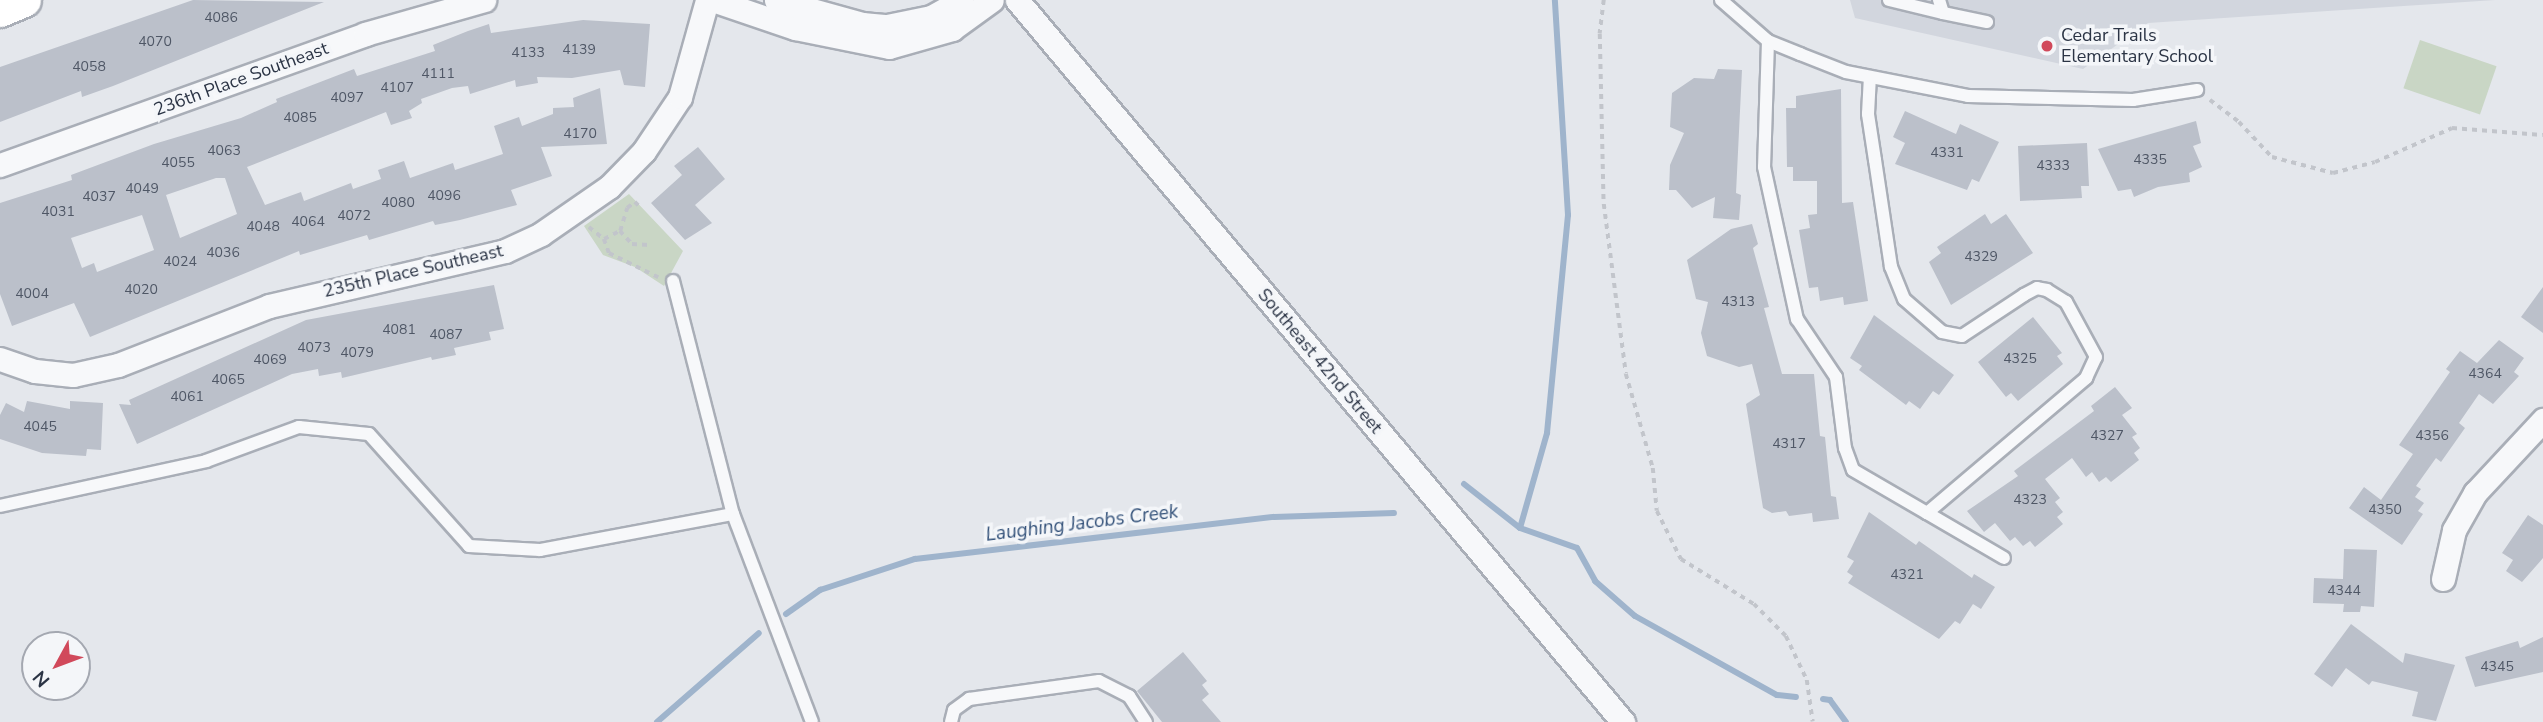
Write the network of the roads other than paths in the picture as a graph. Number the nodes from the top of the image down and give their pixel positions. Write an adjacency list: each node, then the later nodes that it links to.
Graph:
1 (24, 0): 12 (main road)
2 (484, 0): 18 (street, 236th Place Southeast)
3 (707, 0): 20 (street, 235th Place Southeast)
4 (713, 0): 7 (street)
5 (776, 0): 6 (street)
6 (962, 0)
7 (992, 0)
8 (1017, 0): 30 (street, Southeast 42nd Street)
9 (1721, 0): 15 (lane)
10 (1889, 0): 13 (lane)
11 (1939, 0): 13 (lane)
12 (0, 10)
13 (1943, 13): 14 (lane)
14 (1987, 22)
15 (1768, 41): 16 (lane); 23 (lane)
16 (1870, 76): 17 (lane); 23 (lane)
17 (2197, 90)
18 (0, 164)
19 (673, 283): 24 (lane)
20 (0, 359)
21 (2543, 419): 26 (street)
22 (0, 506): 24 (lane)
23 (1927, 513): 25 (lane)
24 (733, 514): 27 (lane)
25 (2004, 558)
26 (2443, 579)
27 (812, 722)
28 (951, 722): 29 (lane)
29 (1146, 722)
30 (1623, 722)

